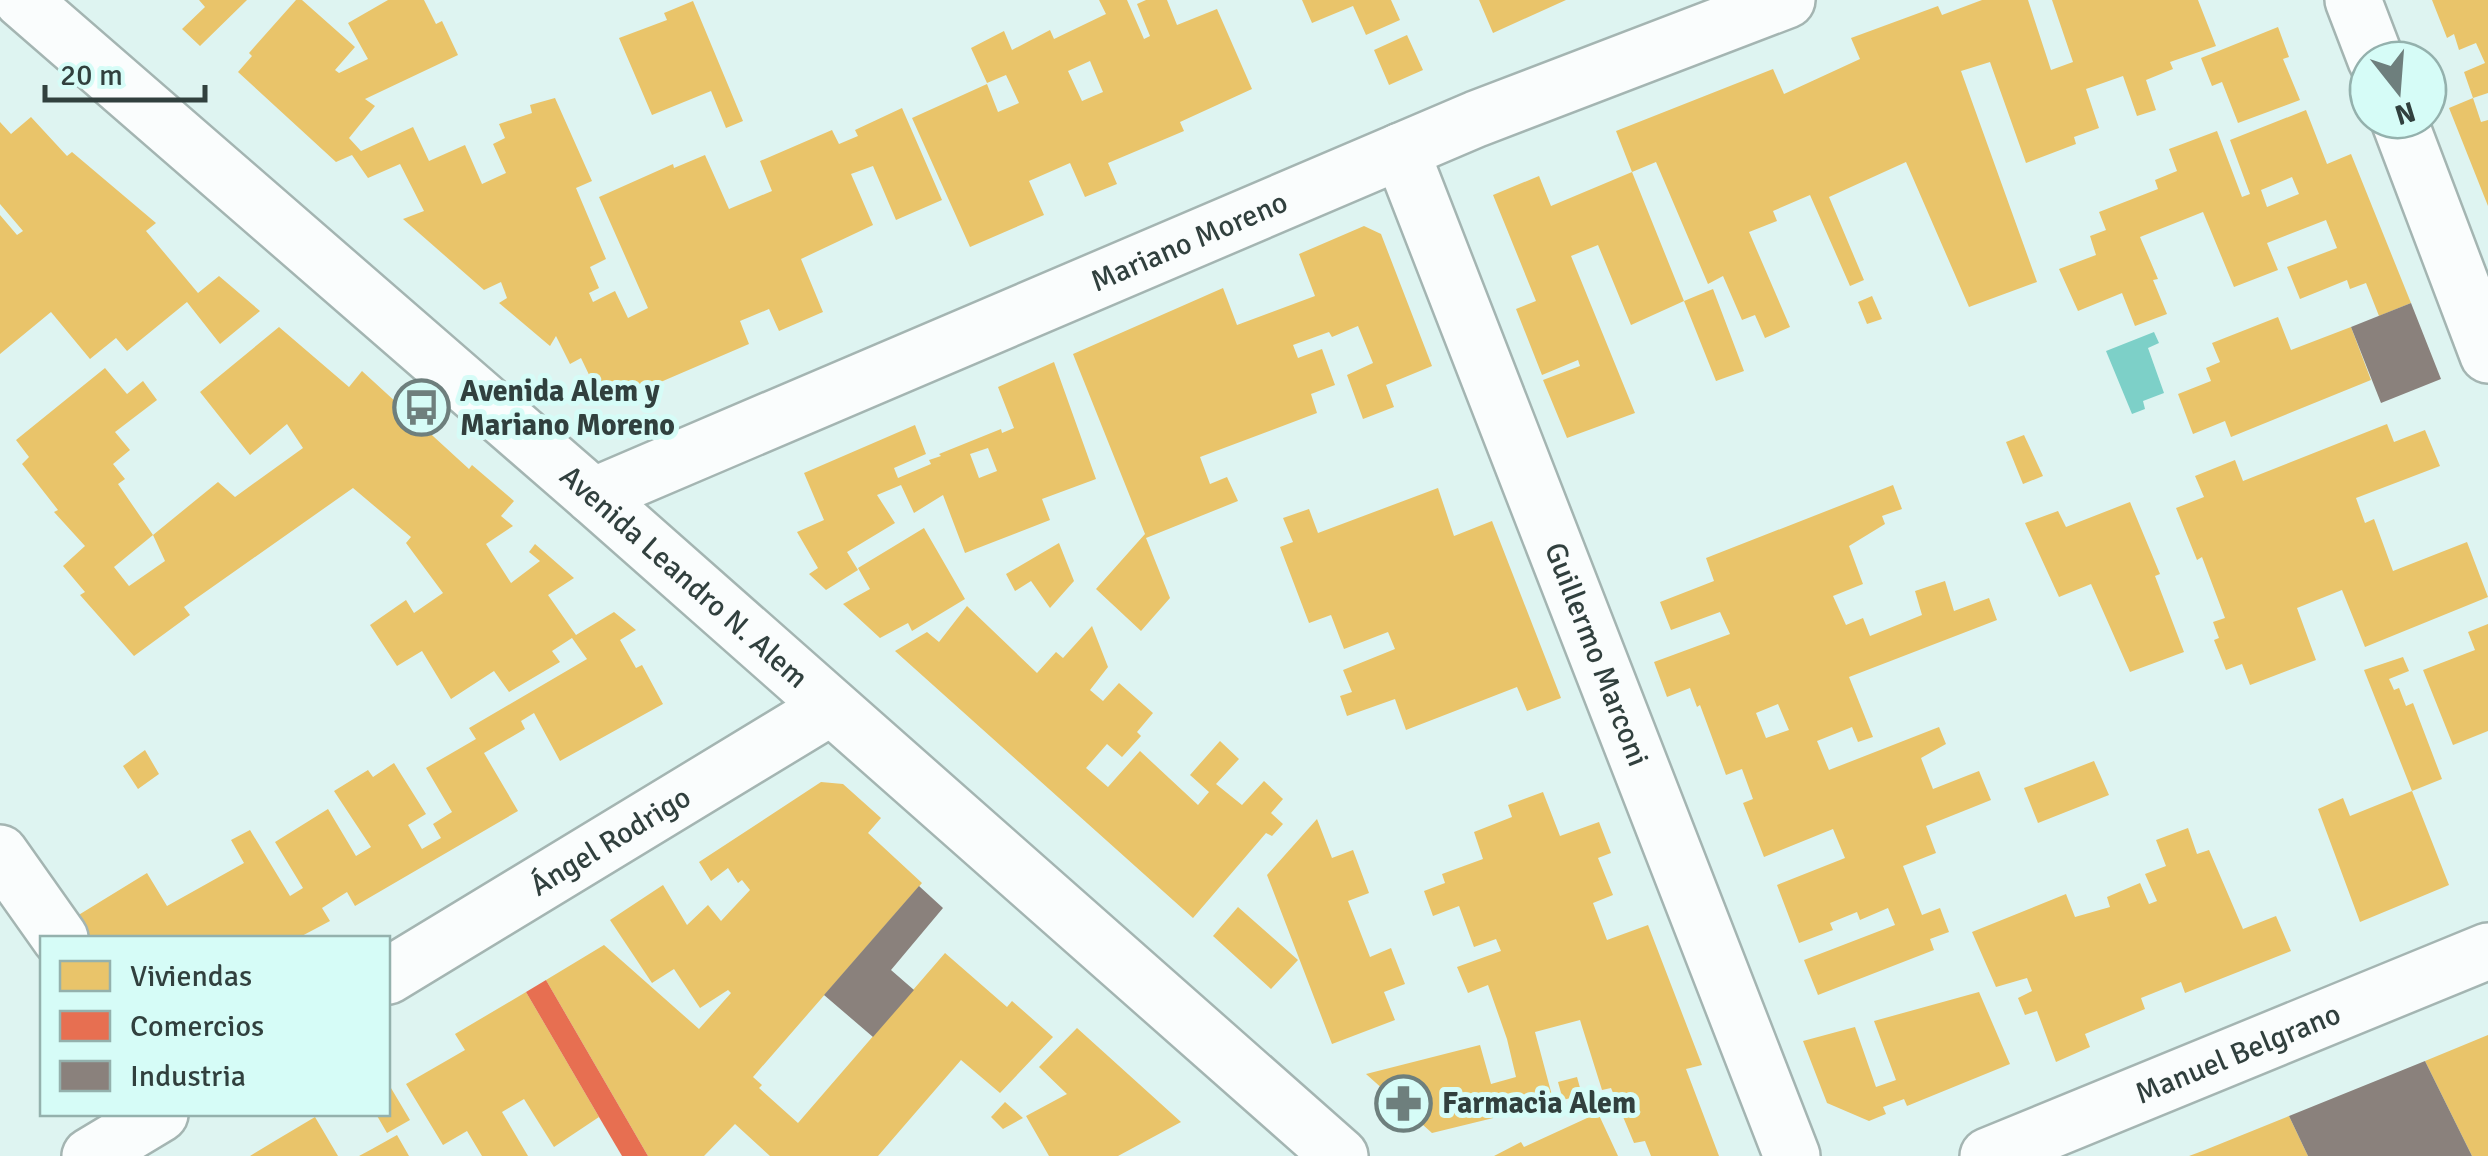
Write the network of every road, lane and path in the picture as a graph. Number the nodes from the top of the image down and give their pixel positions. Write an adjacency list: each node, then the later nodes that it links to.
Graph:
1 (22, 0): 8 (street, Avenida Leandro N. Alem)
2 (1787, 0): 6 (street, Mariano Moreno)
3 (2353, 0): 4 (street)
4 (2368, 40)
5 (2406, 140): 7 (street)
6 (1401, 151): 8 (street, Mariano Moreno); 17 (street, Guillermo Marconi)
7 (2488, 356)
8 (593, 496): 9 (street, Avenida Leandro N. Alem)
9 (831, 707): 13 (street, Ángel Rodrigo); 16 (street, Avenida Leandro N. Alem)
10 (0, 853): 11 (street)
11 (59, 936)
12 (2488, 951): 18 (street, Manuel Belgrano)
13 (390, 975)
14 (157, 1116): 15 (street)
15 (90, 1156)
16 (1340, 1156)
17 (1792, 1156)
18 (1988, 1156)

